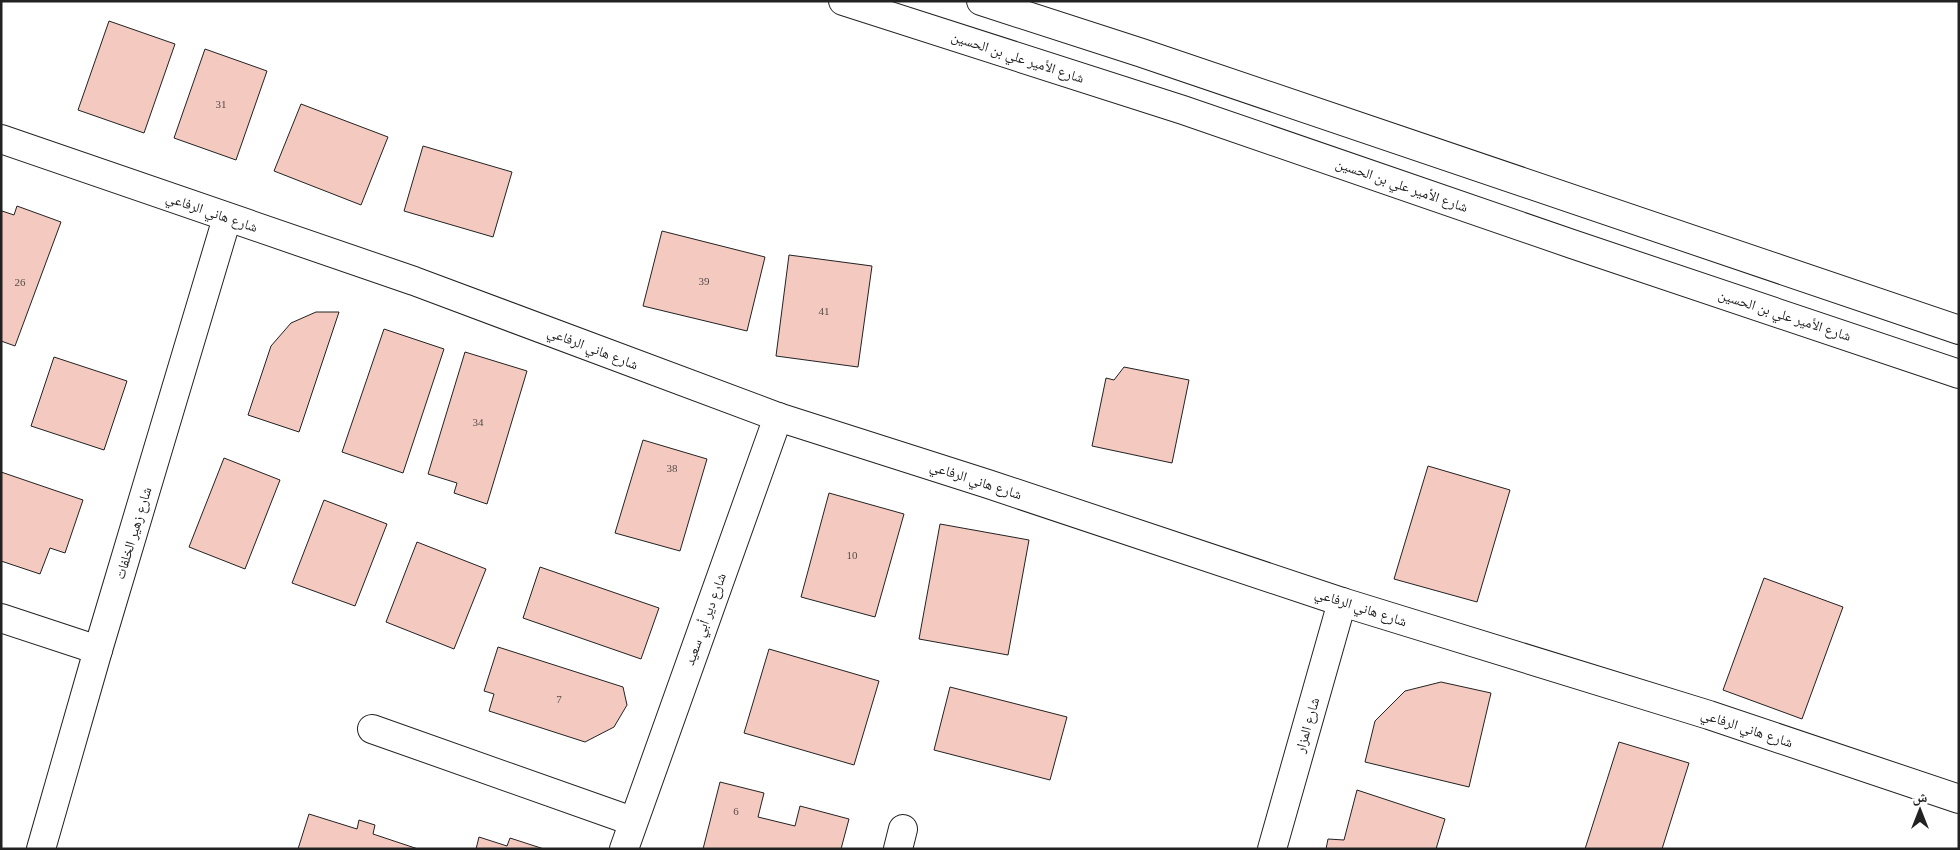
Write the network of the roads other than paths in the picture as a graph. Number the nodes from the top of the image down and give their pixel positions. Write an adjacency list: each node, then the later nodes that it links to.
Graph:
1 (843, 1): 6 (street, شارع الأمير علي بن الحسين)
2 (981, 1): 4 (street)
3 (1, 139): 5 (street, شارع هاني الرفاعي)
4 (1586, 205): 6 (street); 7 (street)
5 (227, 218): 9 (street, شارع هاني الرفاعي); 12 (street, شارع زهير الخلفات)
6 (1572, 244): 8 (street, شارع الأمير علي بن الحسين)
7 (1959, 330)
8 (1959, 374)
9 (778, 417): 10 (street, شارع هاني الرفاعي); 15 (street, شارع دير أبي سعيد)
10 (1342, 602): 14 (street, شارع هاني الرفاعي); 18 (street, شارع المزار)
11 (1, 618): 12 (street)
12 (98, 650): 16 (street, شارع زهير الخلفات)
13 (372, 729): 15 (street)
14 (1959, 799)
15 (632, 821): 17 (street, شارع دير أبي سعيد)
16 (41, 849)
17 (624, 849)
18 (1272, 849)

